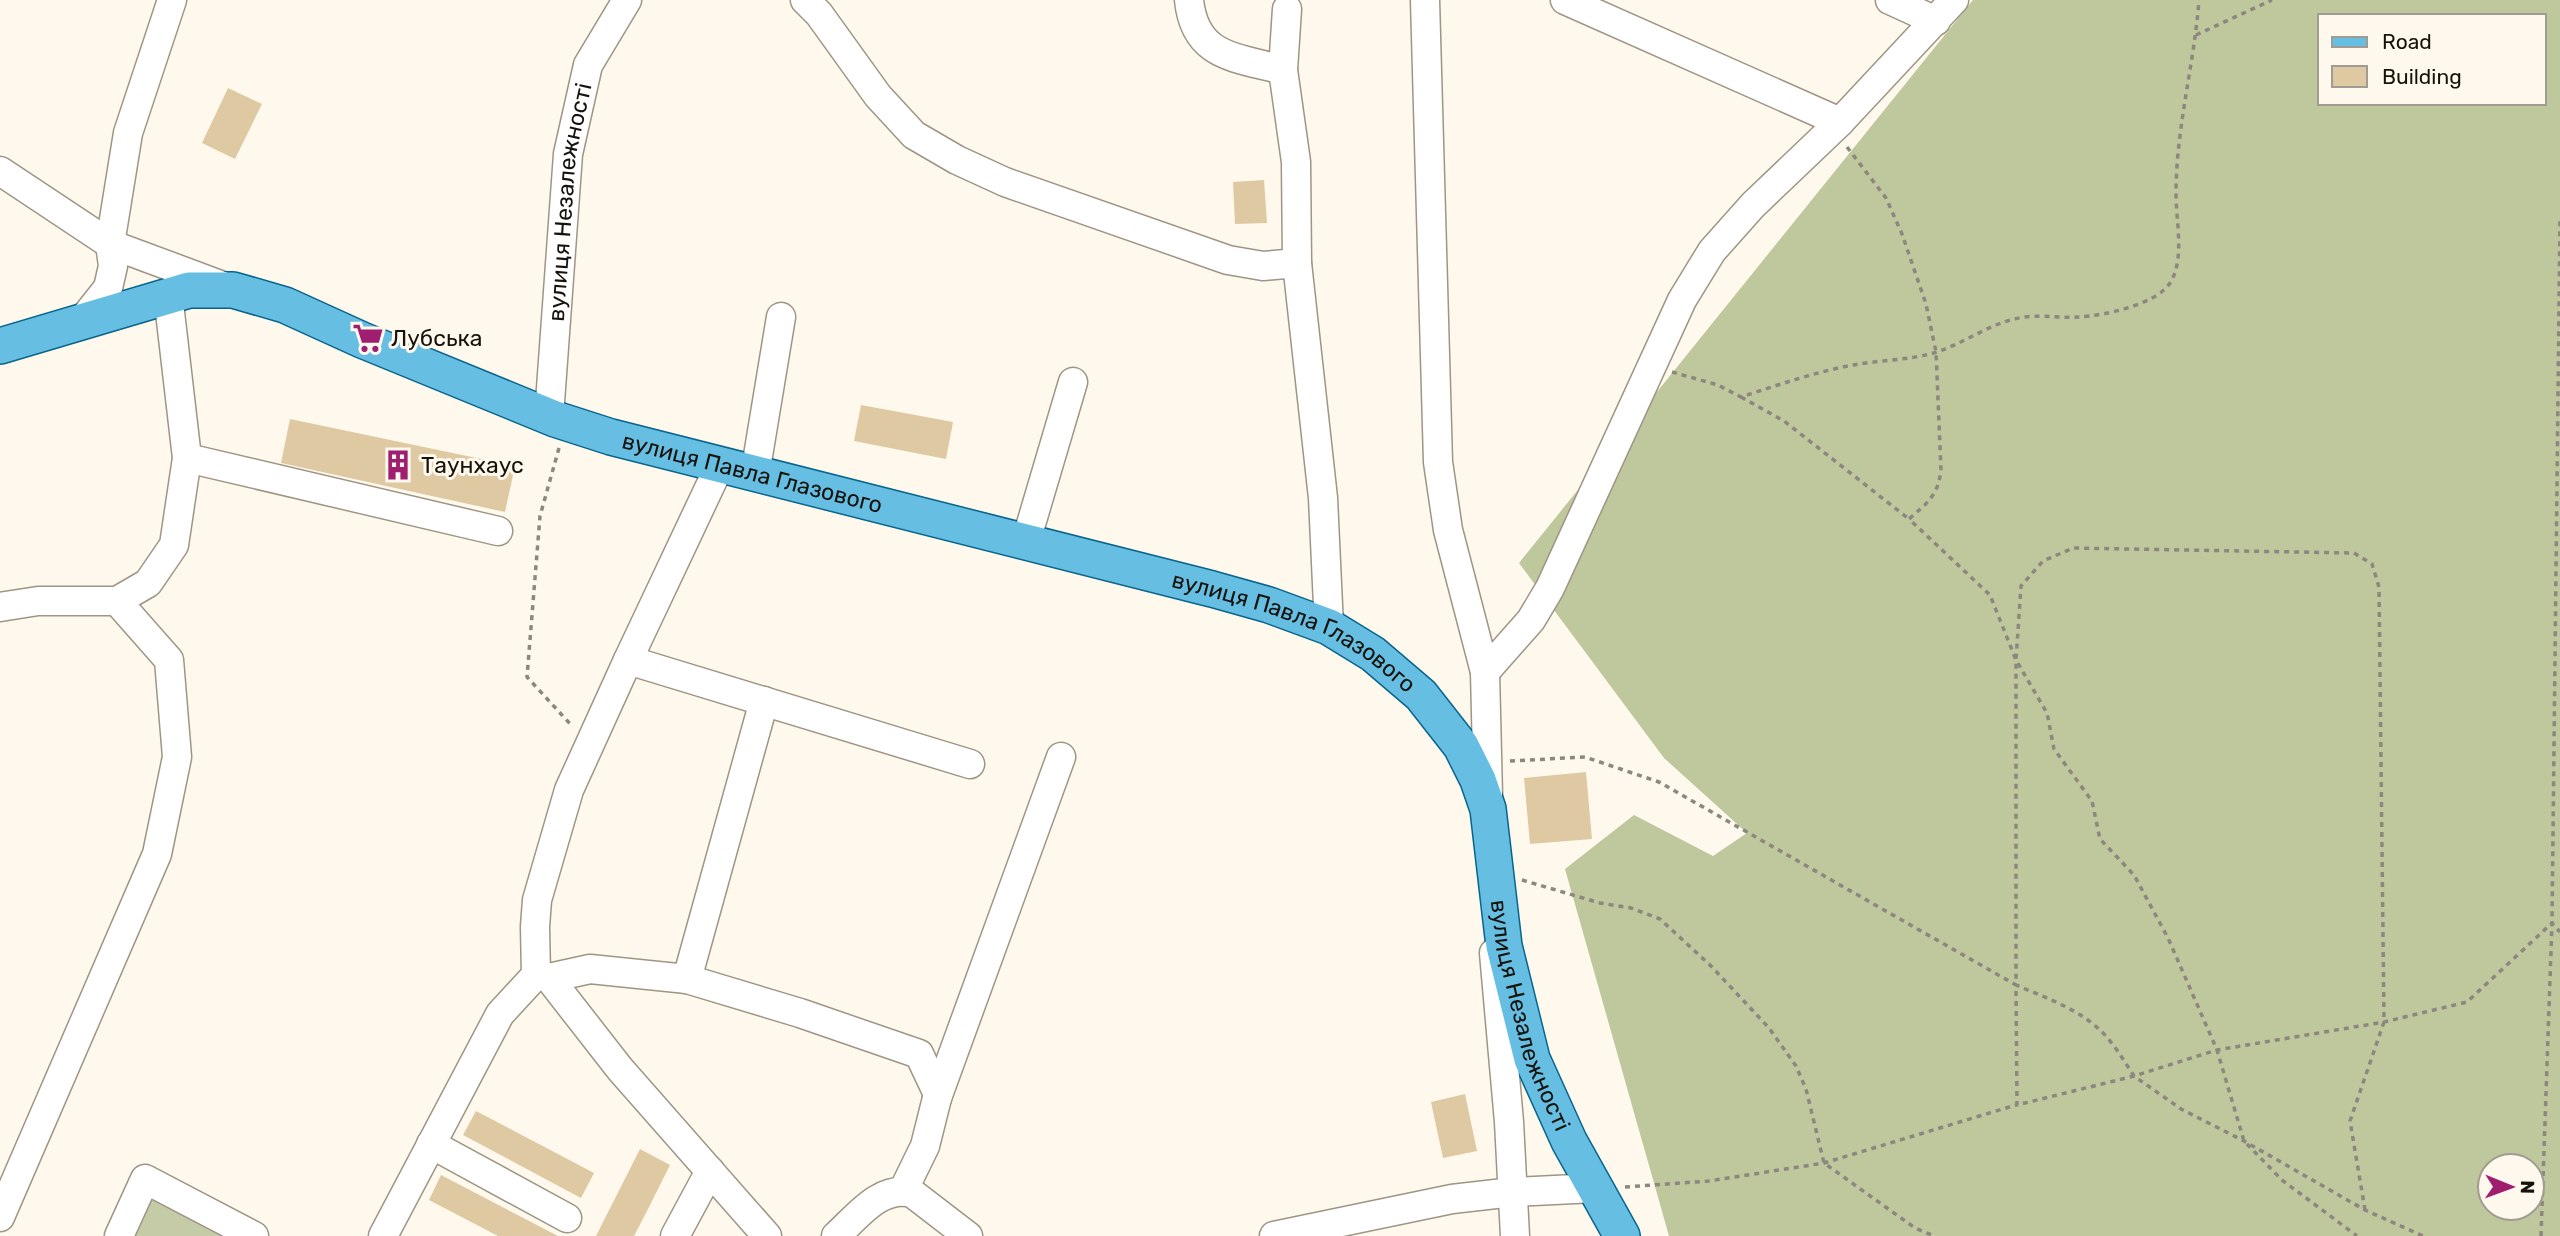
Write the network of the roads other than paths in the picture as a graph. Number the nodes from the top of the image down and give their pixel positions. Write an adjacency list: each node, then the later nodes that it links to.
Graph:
1 (172, 0): 13 (street)
2 (627, 0): 21 (street, вулиця Незалежності)
3 (805, 0): 14 (street)
4 (1189, 0): 10 (street)
5 (1425, 0): 31 (street)
6 (1565, 0): 11 (street)
7 (1890, 0): 9 (street)
8 (1287, 9): 10 (street)
9 (1945, 10): 11 (street)
10 (1283, 70): 14 (street)
11 (1836, 126): 31 (street)
12 (0, 171): 13 (street, вулиця Павла Глазового)
13 (110, 244): 15 (street, вулиця Павла Глазового); 18 (street)
14 (1297, 263): 29 (street)
15 (233, 290): 16 (main road); 21 (main road, вулиця Павла Глазового)
16 (168, 295): 18 (main road); 22 (street)
17 (781, 317): 24 (street)
18 (81, 322): 19 (main road)
19 (0, 346)
20 (1073, 382): 26 (street)
21 (558, 419): 23 (main road, вулиця Павла Глазового)
22 (187, 458): 25 (street); 27 (street)
23 (720, 465): 24 (main road, вулиця Павла Глазового); 30 (street)
24 (755, 474): 26 (main road, вулиця Павла Глазового)
25 (498, 531)
26 (1026, 541): 29 (main road, вулиця Павла Глазового)
27 (117, 601): 28 (street); 45 (street)
28 (0, 607)
29 (1329, 627): 35 (main road, вулиця Павла Глазового)
30 (628, 660): 32 (street); 37 (street)
31 (1485, 672): 35 (street)
32 (764, 701): 34 (street); 38 (street)
33 (1061, 757): 39 (street)
34 (970, 764)
35 (1484, 784): 42 (main road, вулиця Незалежності)
36 (1493, 948): 44 (street)
37 (542, 977): 38 (street); 40 (street); 41 (street)
38 (687, 979): 39 (street)
39 (937, 1098): 43 (street)
40 (431, 1144): 46 (street); 49 (street)
41 (709, 1171): 50 (street); 51 (street)
42 (1595, 1188): 44 (street); 56 (main road, вулиця Незалежності)
43 (903, 1191): 52 (street); 53 (street)
44 (1513, 1192): 54 (street); 55 (street)
45 (0, 1217)
46 (567, 1217)
47 (119, 1236): 48 (street)
48 (254, 1236)
49 (383, 1236)
50 (675, 1236)
51 (767, 1236)
52 (836, 1236)
53 (968, 1236)
54 (1274, 1236)
55 (1515, 1236)
56 (1622, 1236)

